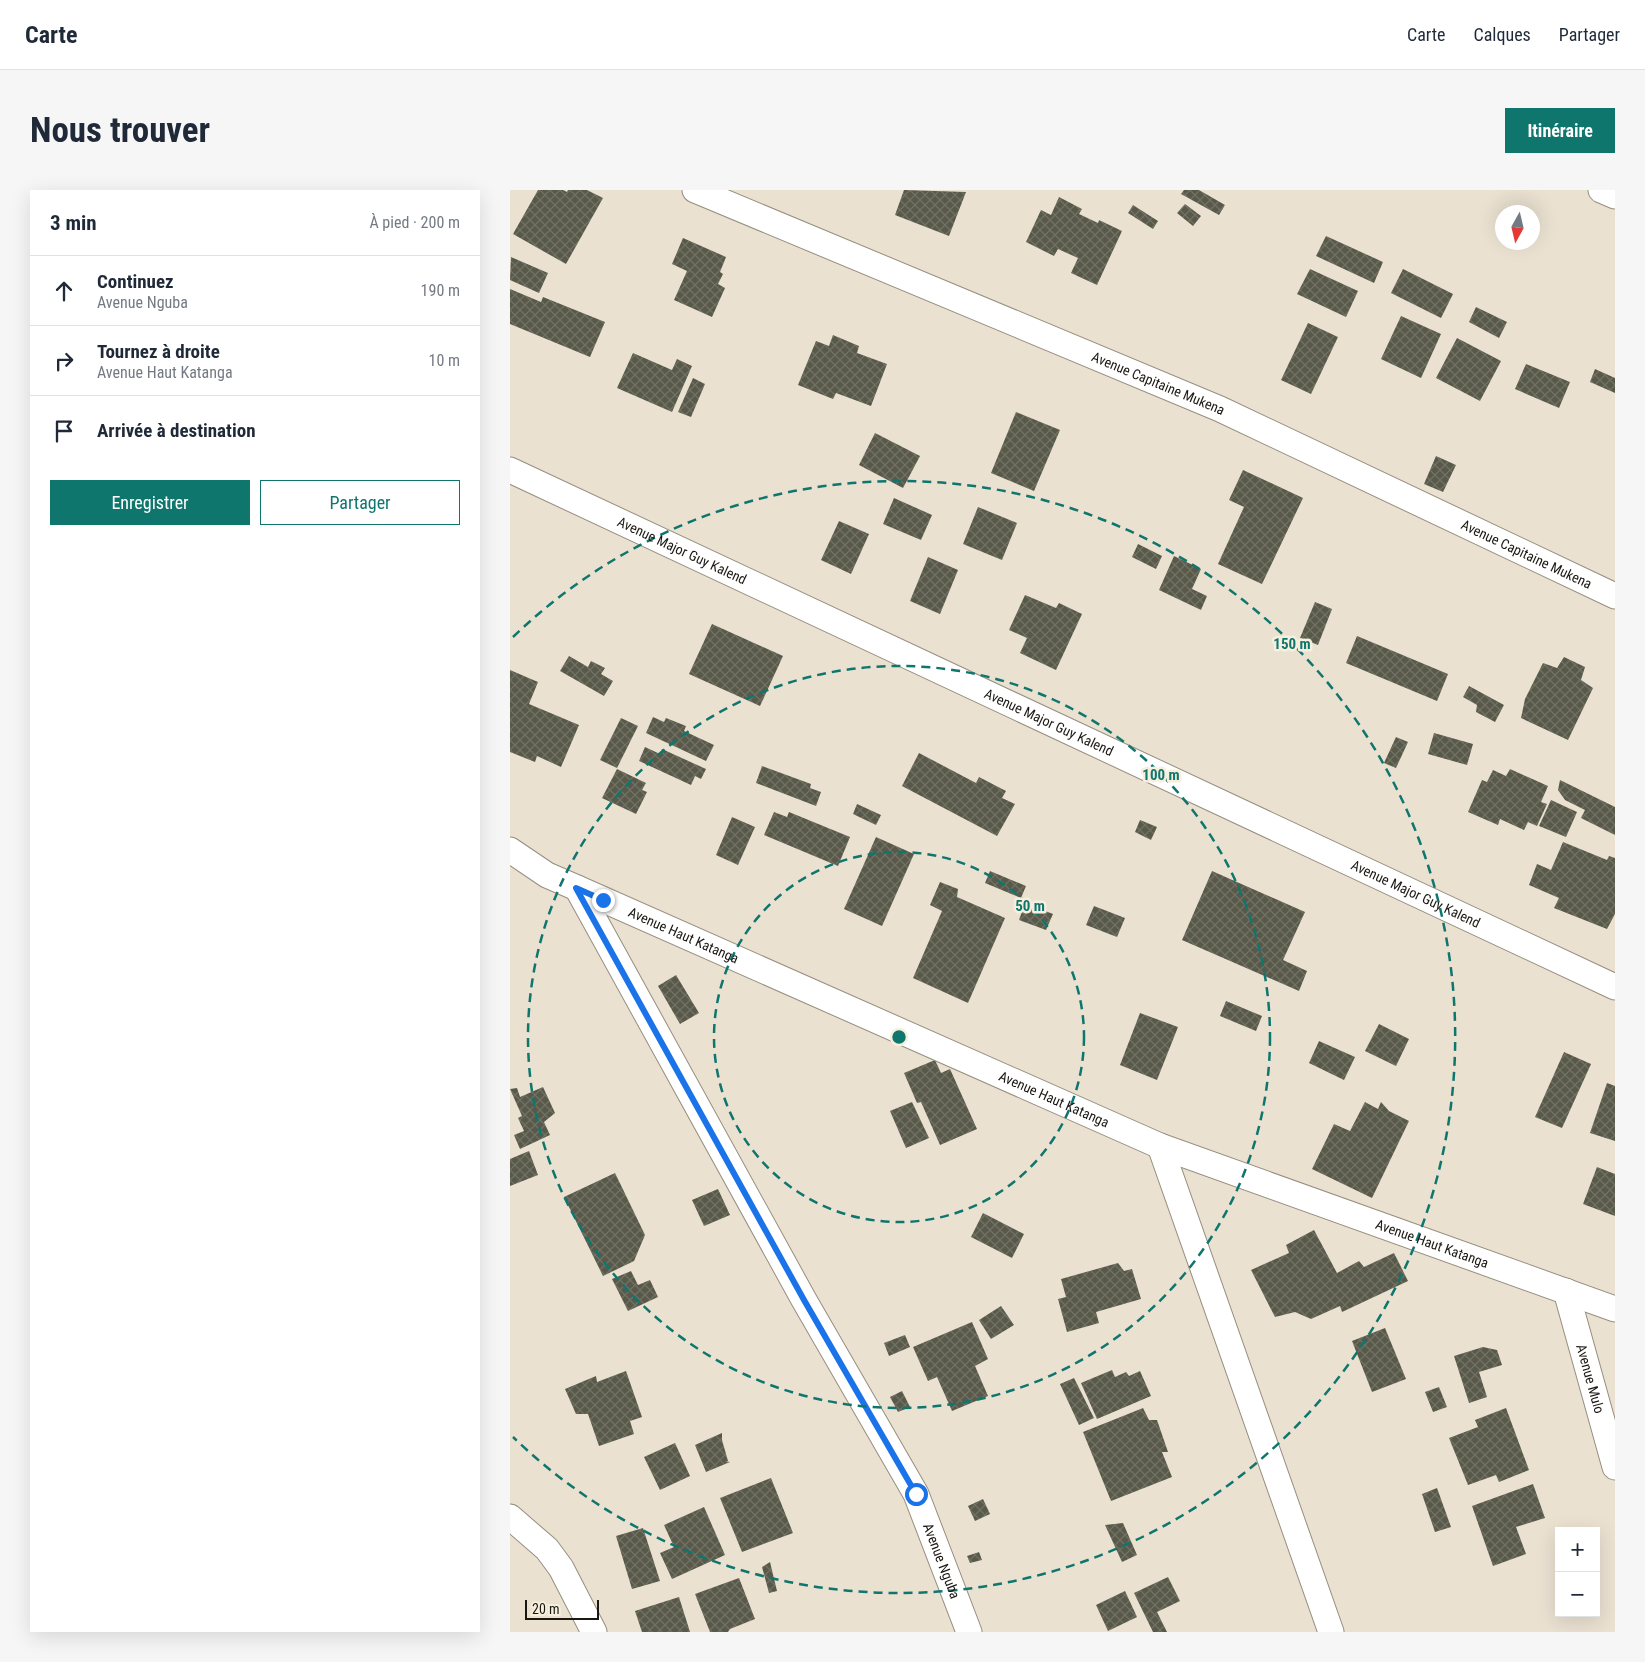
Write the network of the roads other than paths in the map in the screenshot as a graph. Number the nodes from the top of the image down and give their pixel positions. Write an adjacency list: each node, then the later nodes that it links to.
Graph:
1 (695, 190): 5 (street, Avenue Capitaine Mukena)
2 (1601, 190): 3 (street)
3 (1615, 196)
4 (510, 470): 8 (street, Avenue Major Guy Kalend)
5 (1615, 596)
6 (510, 850): 7 (street, Avenue Haut Katanga)
7 (576, 888): 9 (street, Avenue Haut Katanga); 15 (street, Avenue Nguba)
8 (1615, 987)
9 (1160, 1146): 10 (street, Avenue Haut Katanga); 16 (street)
10 (1566, 1291): 11 (street, Avenue Haut Katanga); 12 (street, Avenue Mulo)
11 (1615, 1308)
12 (1615, 1467)
13 (510, 1517): 14 (street)
14 (594, 1632)
15 (969, 1632)
16 (1331, 1632)

